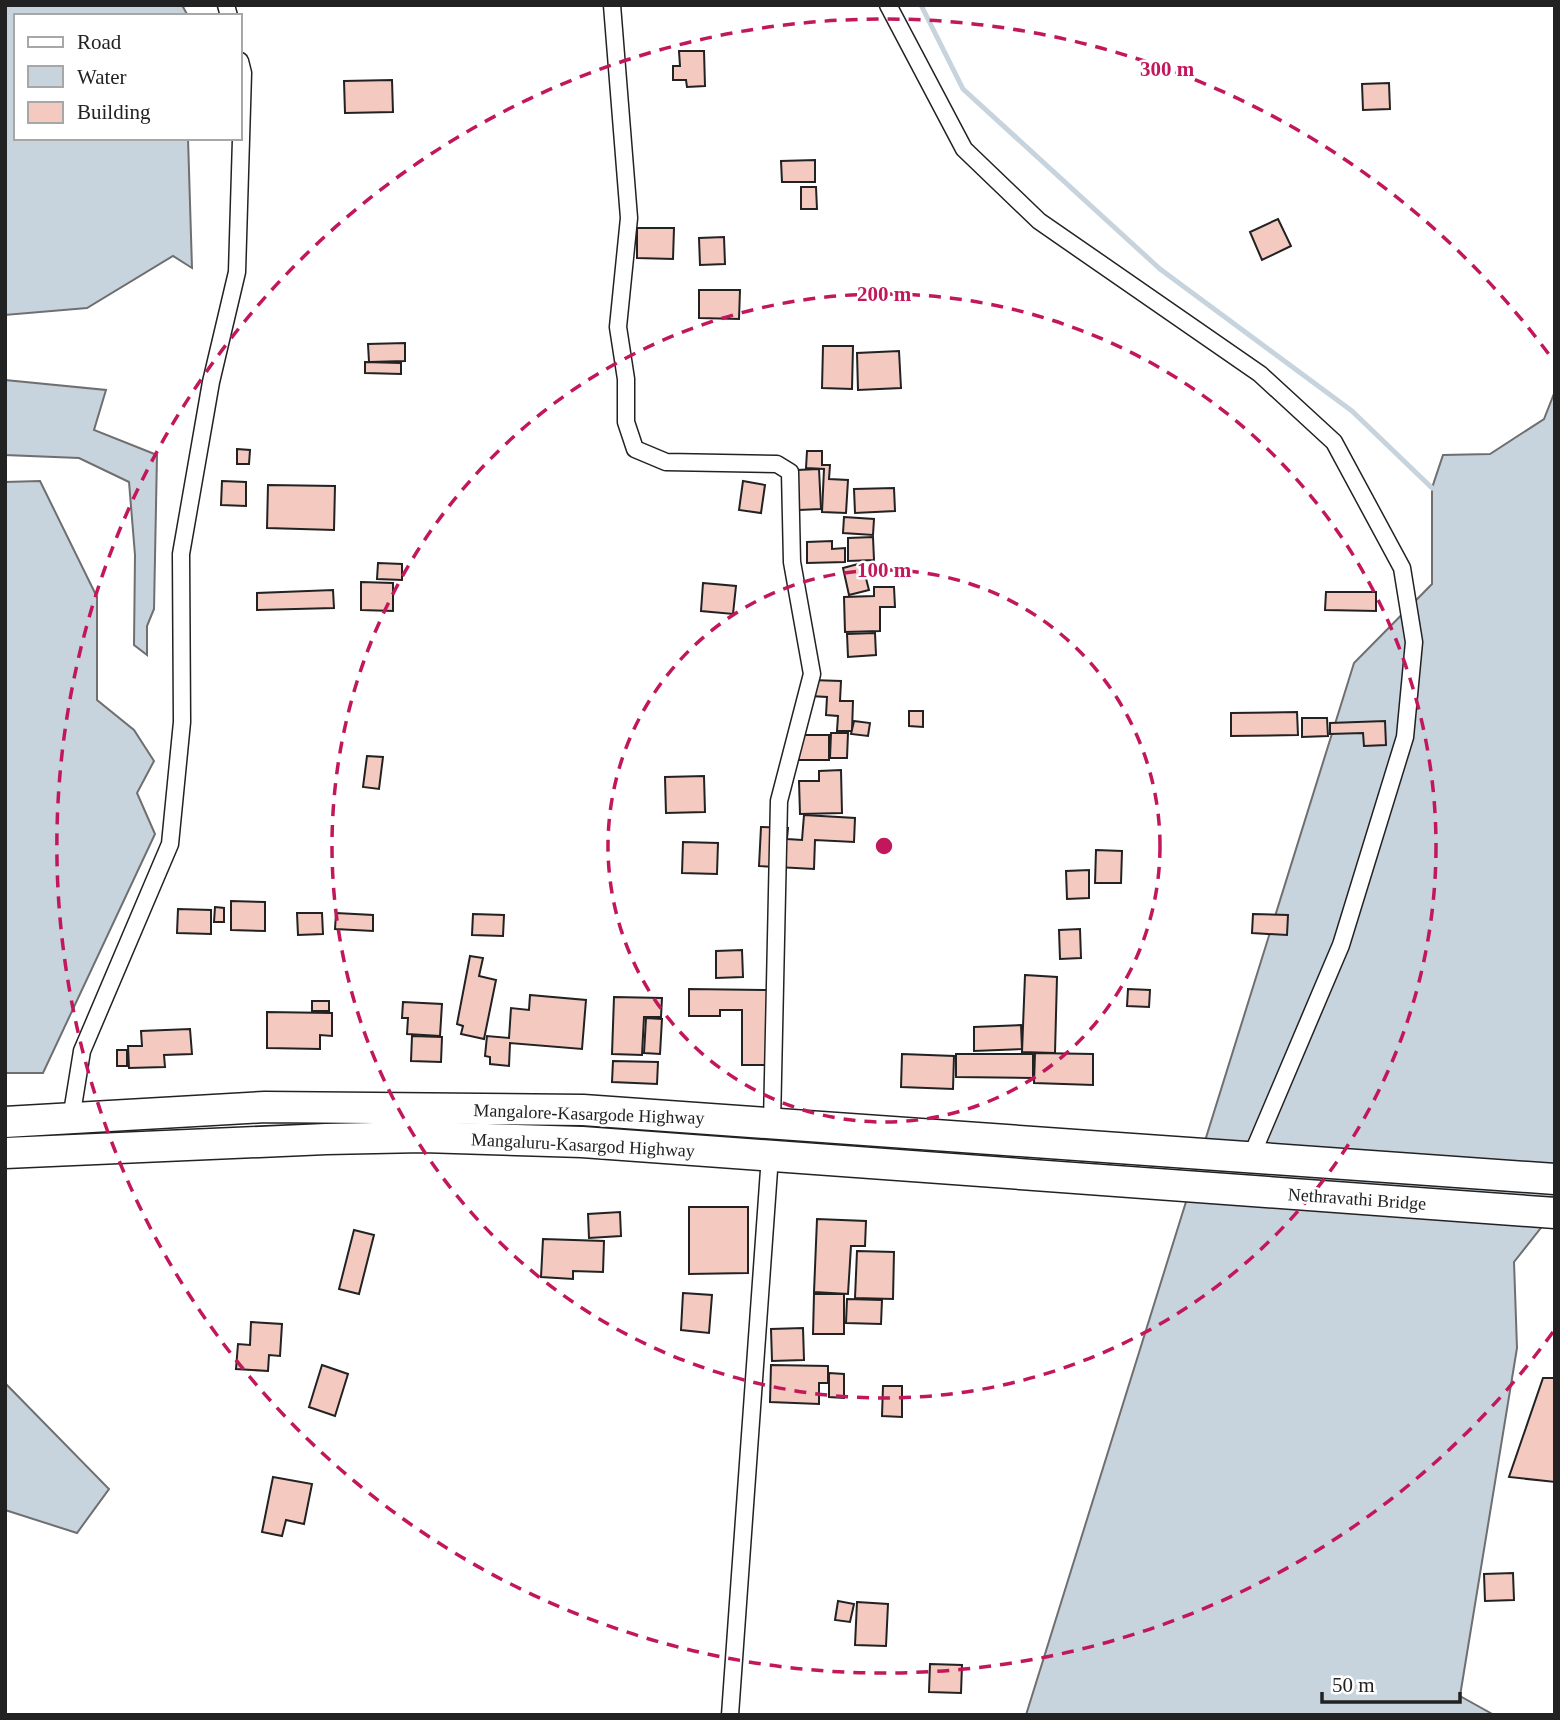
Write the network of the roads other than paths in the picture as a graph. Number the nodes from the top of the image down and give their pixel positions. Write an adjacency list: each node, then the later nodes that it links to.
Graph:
1 (612, 5): 8 (street)
2 (888, 5): 12 (street)
3 (242, 69): 4 (street)
4 (242, 106)
5 (241, 140): 6 (street)
6 (71, 1119): 7 (highway, Mangalore-Kasargode Highway); 8 (highway, Mangalore-Kasargode Highway)
7 (5, 1122)
8 (772, 1123): 9 (highway, Mangalore-Kasargode Highway)
9 (1172, 1151): 12 (highway, Nethravathi Bridge)
10 (5, 1153): 11 (highway, Mangaluru-Kasargod Highway)
11 (770, 1156): 14 (highway, Mangaluru-Kasargod Highway); 16 (street)
12 (1251, 1157): 13 (highway, Nethravathi Bridge)
13 (1555, 1179)
14 (1159, 1185): 15 (highway, Nethravathi Bridge)
15 (1555, 1213)
16 (730, 1715)

